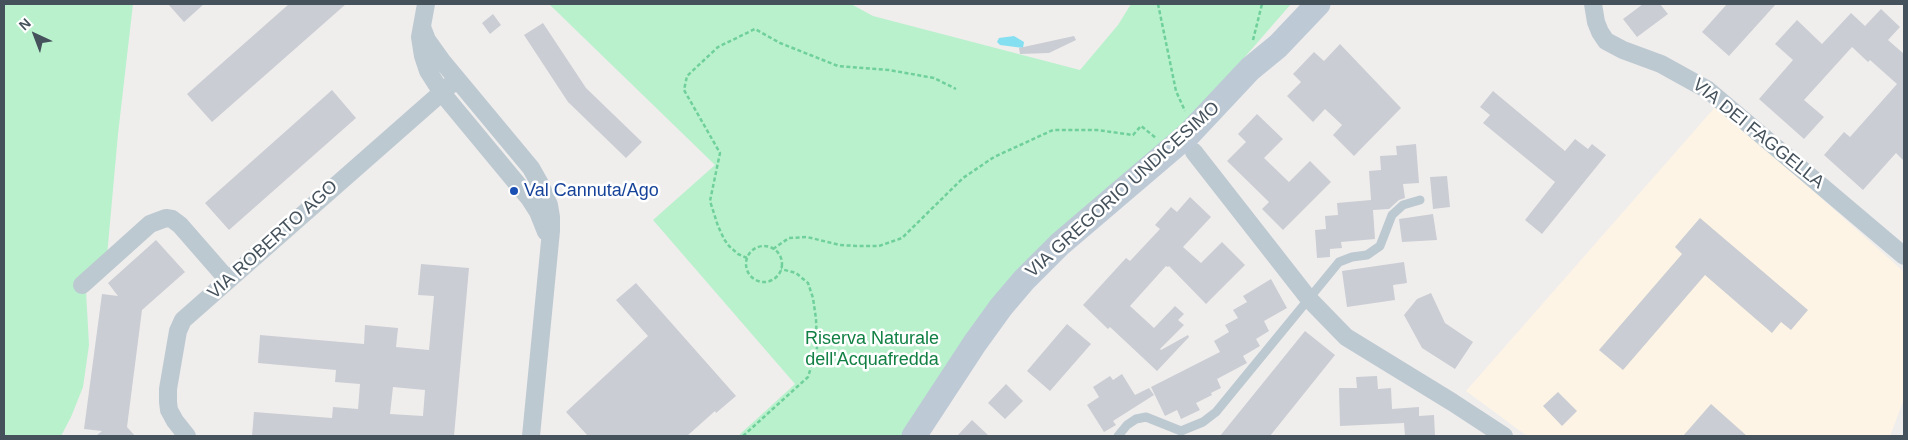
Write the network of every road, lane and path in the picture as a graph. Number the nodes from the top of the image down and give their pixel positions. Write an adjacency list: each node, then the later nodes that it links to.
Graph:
1 (426, 4): 7 (street)
2 (1158, 4): 13 (path)
3 (1262, 4): 8 (path)
4 (1300, 4): 9 (street, VIA GREGORIO UNDICESIMO)
5 (1318, 4): 9 (street, VIA GREGORIO UNDICESIMO)
6 (1593, 4): 19 (street, VIA DEI FAGGELLA)
7 (422, 27): 10 (street); 12 (street)
8 (1252, 44)
9 (1250, 70): 28 (street, VIA GREGORIO UNDICESIMO)
10 (457, 79): 12 (street, VIA ROBERTO AGO); 17 (street)
11 (956, 89): 20 (path)
12 (442, 92): 17 (street); 22 (street, VIA ROBERTO AGO)
13 (1186, 113)
14 (1160, 144): 18 (path)
15 (1194, 152): 24 (street)
16 (1420, 200): 24 (lane)
17 (549, 242): 26 (street)
18 (773, 249): 20 (path); 21 (path)
19 (1904, 256)
20 (747, 258): 21 (path)
21 (781, 269): 27 (path)
22 (228, 280): 23 (street); 25 (street, VIA ROBERTO AGO)
23 (82, 285)
24 (1308, 299): 29 (lane); 30 (street)
25 (188, 436)
26 (532, 436)
27 (743, 436)
28 (914, 436)
29 (1118, 436)
30 (1504, 436)

